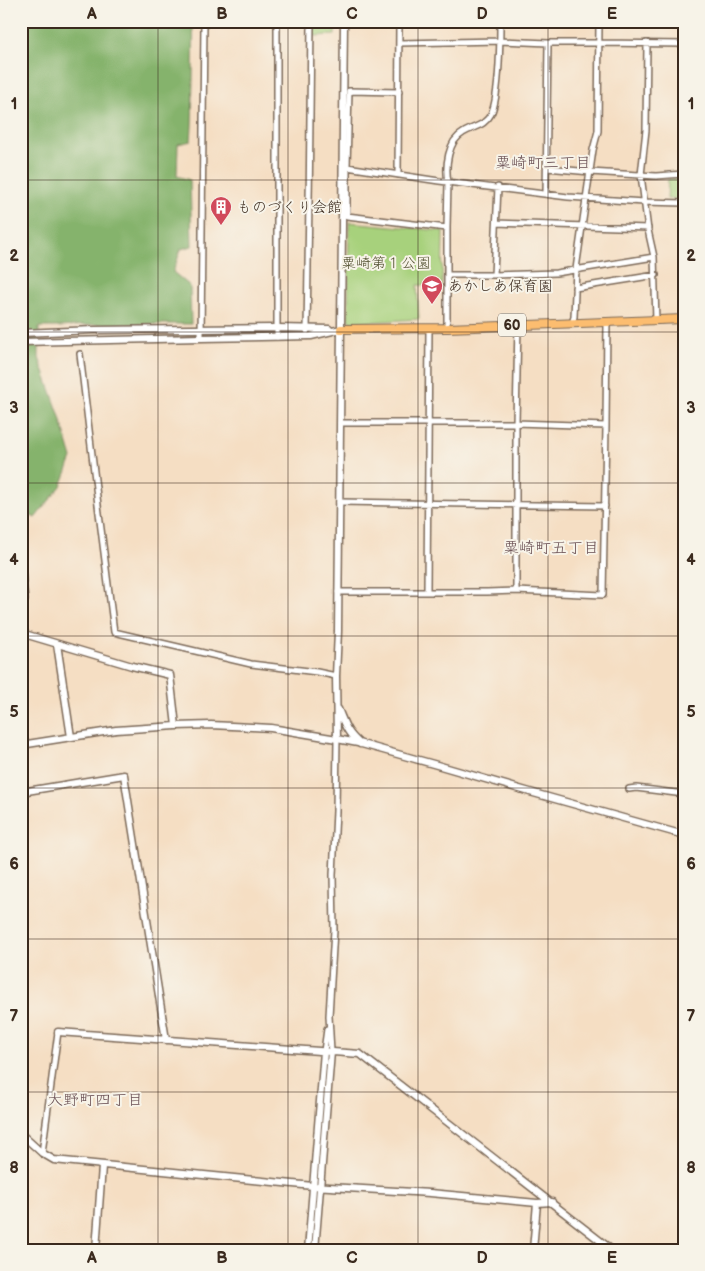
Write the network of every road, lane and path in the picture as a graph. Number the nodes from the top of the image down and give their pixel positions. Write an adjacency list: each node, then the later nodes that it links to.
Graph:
1 (204, 21): 46 (street)
2 (278, 21): 43 (street)
3 (311, 21): 49 (street)
4 (344, 21): 47 (street)
5 (399, 21): 10 (street)
6 (500, 21): 8 (street)
7 (599, 21): 9 (street)
8 (500, 41): 10 (street); 11 (street); 21 (street)
9 (599, 42): 11 (street); 12 (street); 17 (street)
10 (399, 43): 14 (street)
11 (548, 43): 16 (street)
12 (647, 43): 13 (street); 20 (street)
13 (684, 44)
14 (399, 92): 15 (street); 19 (street)
15 (347, 167): 19 (street); 29 (street)
16 (547, 168): 17 (street); 23 (street)
17 (590, 172): 20 (street); 24 (street)
18 (684, 174): 20 (street)
19 (398, 175): 21 (street)
20 (641, 175): 25 (street)
21 (448, 182): 22 (street); 29 (street)
22 (498, 187): 23 (street); 27 (street)
23 (546, 194): 24 (street)
24 (587, 198): 25 (street); 28 (street)
25 (644, 202): 26 (street); 30 (street)
26 (684, 203)
27 (497, 223): 28 (street); 34 (street)
28 (583, 225): 30 (street); 32 (street)
29 (447, 228): 33 (street)
30 (648, 228): 31 (street)
31 (654, 257): 32 (street); 35 (street)
32 (576, 269): 34 (street); 36 (street)
33 (447, 275): 34 (street); 45 (street)
34 (494, 275)
35 (656, 275): 36 (street); 39 (street)
36 (575, 288): 41 (street)
37 (684, 319): 39 (main road, 60)
38 (21, 320): 48 (street)
39 (656, 320): 40 (main road, 60)
40 (607, 322): 41 (main road, 60); 57 (street)
41 (572, 323): 42 (main road, 60)
42 (518, 324): 45 (main road, 60); 56 (street)
43 (277, 328): 46 (street); 49 (street); 50 (street)
44 (429, 328): 45 (main road, 60); 47 (main road, 60); 55 (street)
45 (447, 328)
46 (200, 329): 48 (street); 51 (street)
47 (340, 329): 49 (street); 54 (street)
48 (22, 333)
49 (307, 333): 50 (street)
50 (277, 337): 51 (street)
51 (201, 338): 52 (street)
52 (21, 342)
53 (80, 354): 69 (street)
54 (340, 422): 55 (street); 58 (street)
55 (428, 423): 56 (street); 59 (street)
56 (516, 423): 57 (street); 60 (street)
57 (606, 426): 61 (street)
58 (339, 502): 59 (street); 64 (street)
59 (428, 504): 60 (street); 63 (street)
60 (516, 504): 61 (street); 65 (street)
61 (605, 506): 65 (street)
62 (21, 562): 66 (street)
63 (427, 591): 64 (street); 65 (street)
64 (338, 592): 69 (street)
65 (516, 592)
66 (25, 600)
67 (21, 633): 68 (street)
68 (57, 644): 71 (street); 72 (street)
69 (336, 676): 70 (street)
70 (337, 705): 73 (street); 74 (street)
71 (176, 726): 72 (street); 73 (street)
72 (71, 737): 75 (street)
73 (337, 739): 74 (street); 82 (street)
74 (361, 744): 79 (street)
75 (21, 745)
76 (629, 789): 78 (street)
77 (21, 792): 81 (street)
78 (684, 794)
79 (684, 835)
80 (58, 1032): 81 (street); 84 (street)
81 (166, 1040): 82 (street)
82 (328, 1052): 86 (street); 87 (street); 88 (street)
83 (21, 1134): 84 (street)
84 (42, 1153): 85 (street)
85 (102, 1166): 86 (street); 90 (street)
86 (313, 1186): 87 (street); 91 (street)
87 (320, 1186): 89 (street); 92 (street)
88 (552, 1202): 89 (street); 94 (street)
89 (537, 1203): 93 (street)
90 (96, 1250)
91 (308, 1250)
92 (315, 1250)
93 (533, 1250)
94 (612, 1250)

